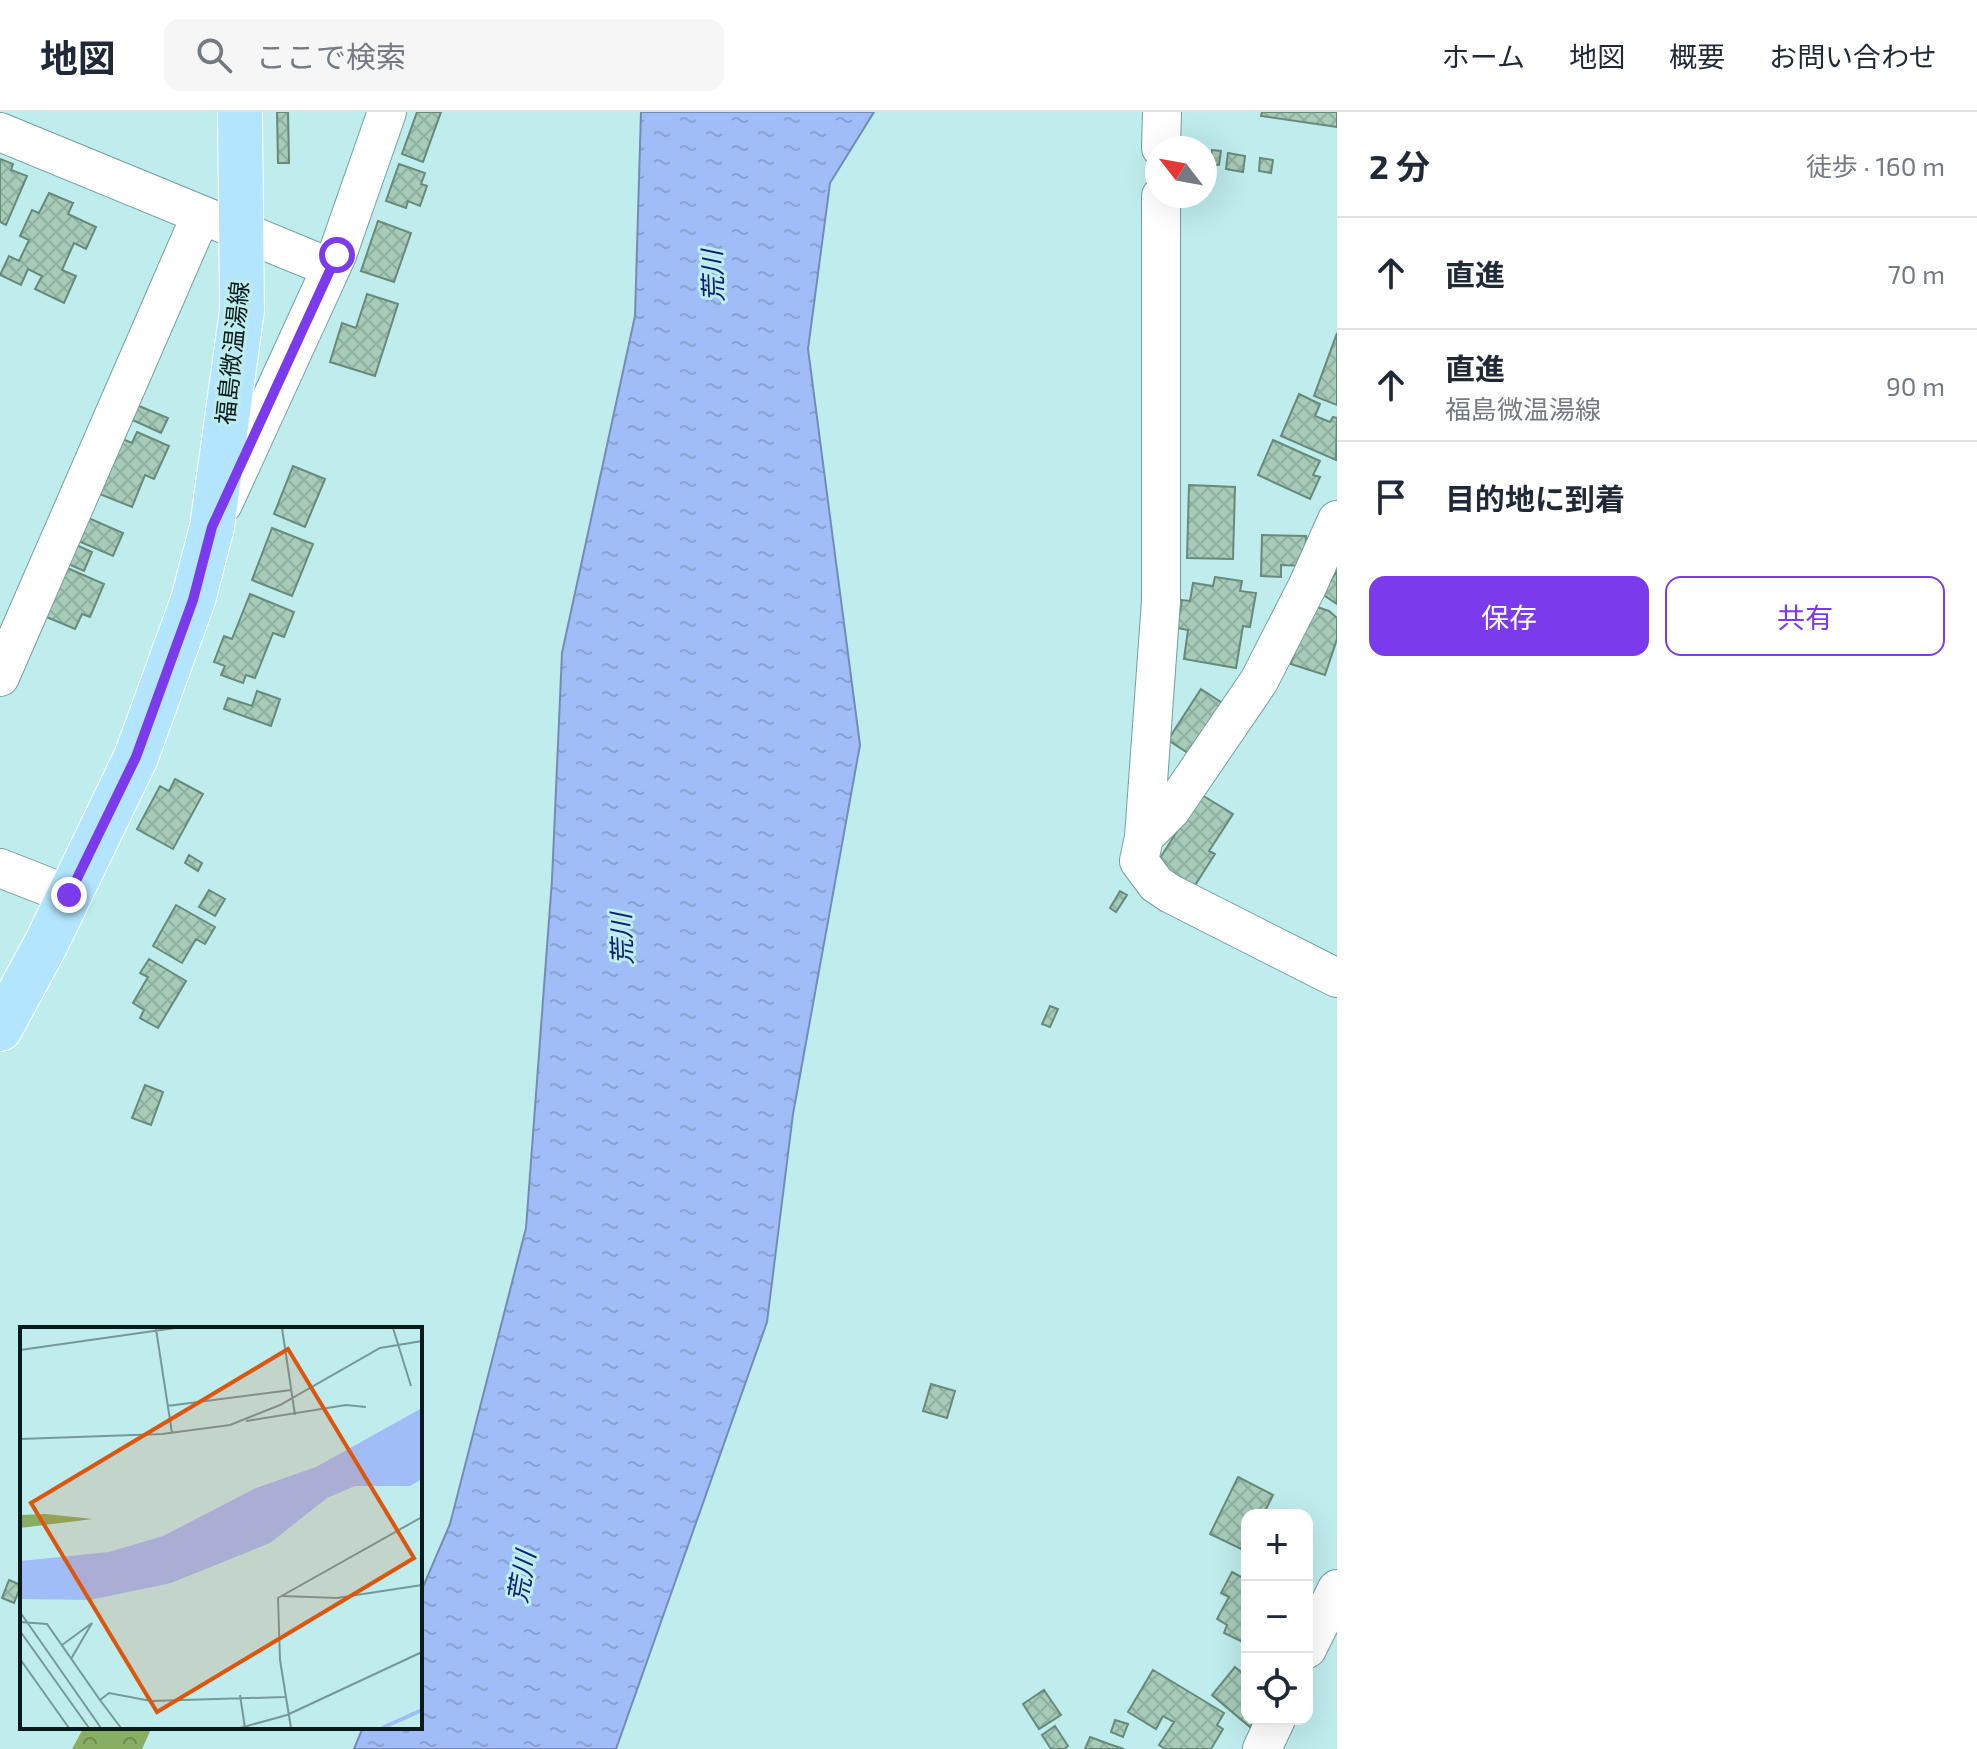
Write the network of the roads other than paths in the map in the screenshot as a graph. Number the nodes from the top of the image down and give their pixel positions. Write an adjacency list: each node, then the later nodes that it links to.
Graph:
1 (240, 112): 8 (main road, 福島微温湯線)
2 (387, 112): 9 (street)
3 (1162, 112): 5 (street)
4 (0, 132): 7 (street)
5 (1161, 136)
6 (1161, 208): 13 (street)
7 (201, 215): 8 (street); 12 (street)
8 (241, 232): 9 (street); 11 (main road, 福島微温湯線)
9 (331, 268): 11 (street)
10 (1337, 520): 13 (street)
11 (212, 527): 15 (main road, 福島微温湯線)
12 (0, 677)
13 (1144, 837): 16 (street)
14 (0, 868): 15 (street)
15 (69, 895): 17 (main road, 福島微温湯線)
16 (1337, 978)
17 (0, 1029)
18 (1337, 1589): 19 (street)
19 (1313, 1637)
20 (1273, 1725): 21 (street)
21 (1262, 1749)

